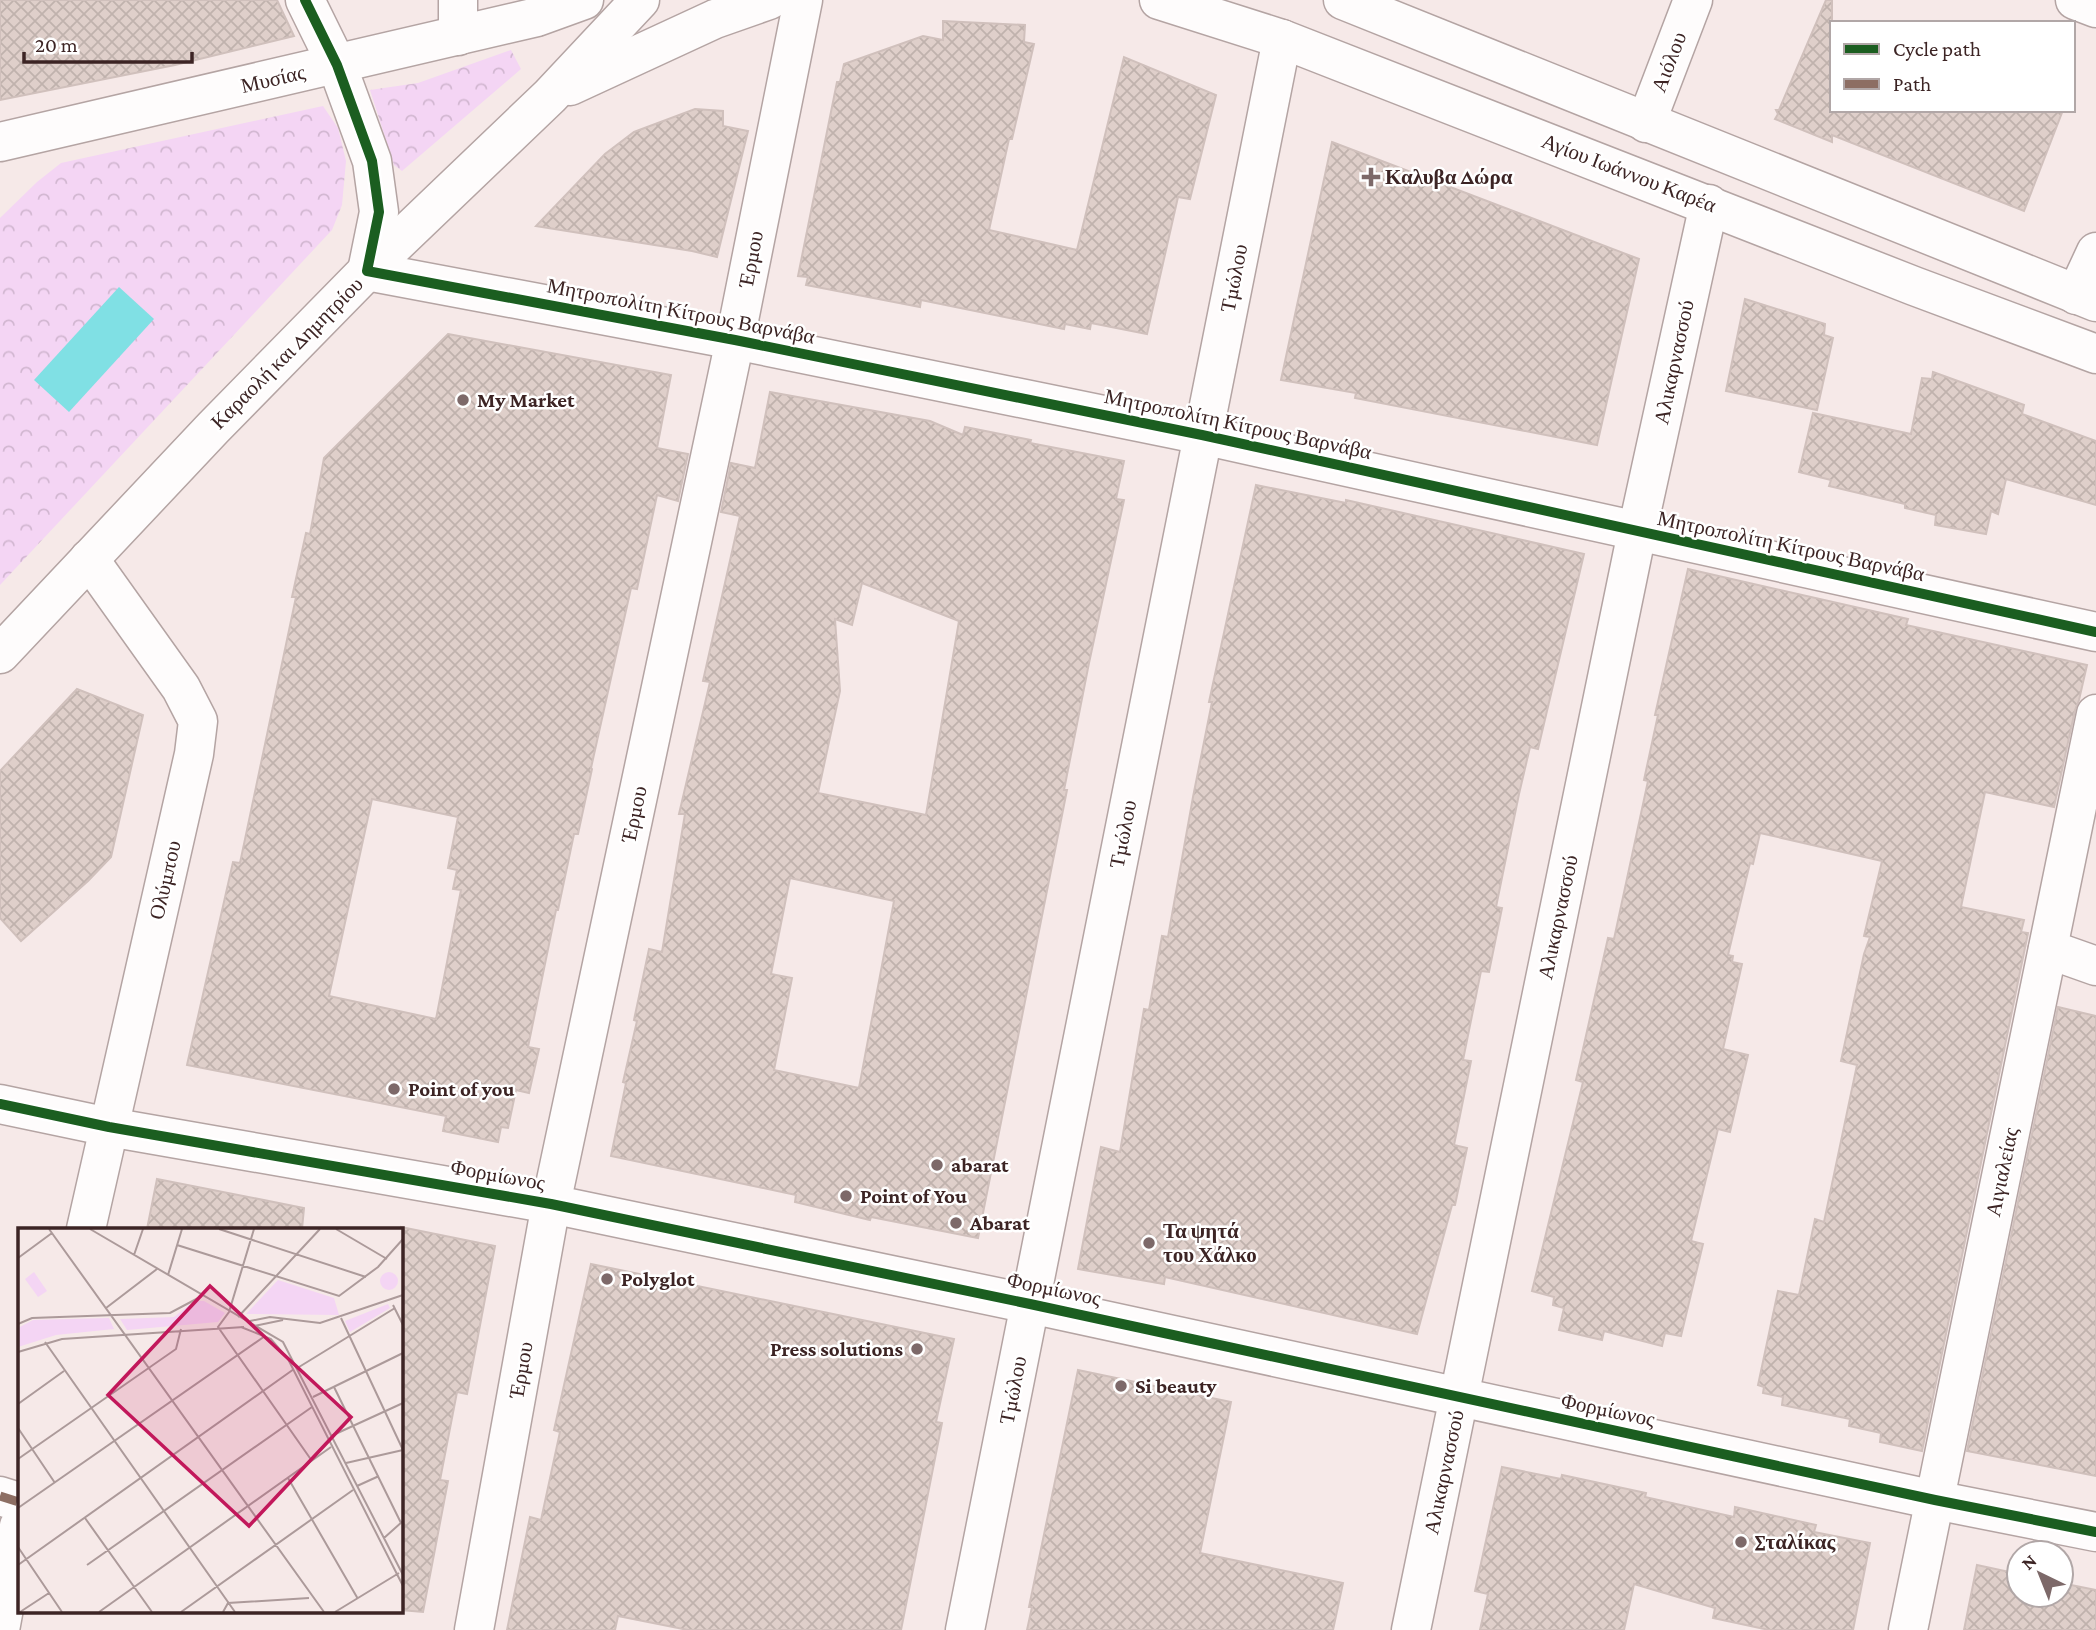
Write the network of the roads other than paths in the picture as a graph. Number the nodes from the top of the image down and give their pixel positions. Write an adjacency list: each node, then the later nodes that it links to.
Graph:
1 (305, 0): 14 (street)
2 (584, 0): 11 (street, Μυσίας)
3 (640, 0): 15 (street, Καραολή και Δημητρίου)
4 (769, 0): 15 (street)
5 (803, 0): 22 (street, Έρμου)
6 (1159, 0): 13 (street, Αγίου Ιωάννου Καρέα)
7 (1343, 0): 16 (street)
8 (1693, 0): 16 (street, Αιόλου)
9 (2075, 0): 10 (street)
10 (2096, 8)
11 (548, 9): 12 (street, Μυσίας)
12 (458, 18): 14 (street, Μυσίας)
13 (1282, 39): 18 (street, Αγίου Ιωάννου Καρέα); 24 (street, Τμώλου)
14 (337, 65): 17 (street, Μυσίας); 20 (street)
15 (550, 96): 20 (street, Καραολή και Δημητρίου)
16 (1646, 123): 21 (street)
17 (2, 144)
18 (1709, 204): 23 (street, Αγίου Ιωάννου Καρέα); 25 (street, Αλικαρνασσού)
19 (2096, 252): 21 (street)
20 (368, 271): 22 (street, Μητροπολίτη Κίτρους Βαρνάβα); 26 (street, Καραολή και Δημητρίου)
21 (2086, 298)
22 (735, 340): 24 (street, Μητροπολίτη Κίτρους Βαρνάβα); 34 (street, Έρμου)
23 (2096, 354)
24 (1202, 435): 25 (street, Μητροπολίτη Κίτρους Βαρνάβα); 36 (street, Τμώλου)
25 (1637, 531): 27 (street, Μητροπολίτη Κίτρους Βαρνάβα); 37 (street, Αλικαρνασσού)
26 (89, 559): 28 (street, Καραολή και Δημητρίου); 33 (street, Ολύμπου)
27 (2096, 632)
28 (0, 654)
29 (2096, 713): 30 (street, Αιγιαλείας)
30 (2048, 949): 31 (street); 39 (street, Αιγιαλείας)
31 (2096, 966)
32 (0, 1104): 33 (street, Φορμίωνος)
33 (109, 1127): 34 (street, Φορμίωνος); 35 (street, Ολύμπου)
34 (551, 1204): 36 (street, Φορμίωνος); 44 (street, Έρμου)
35 (86, 1228)
36 (1031, 1304): 37 (street, Φορμίωνος); 45 (street, Τμώλου)
37 (1459, 1397): 39 (street, Φορμίωνος); 46 (street, Αλικαρνασσού)
38 (0, 1496): 40 (street)
39 (1935, 1500): 42 (street, Φορμίωνος); 47 (street, Αιγιαλείας)
40 (18, 1502)
41 (18, 1532): 43 (street)
42 (2096, 1532)
43 (0, 1630)
44 (474, 1630)
45 (965, 1630)
46 (1411, 1630)
47 (1908, 1630)

